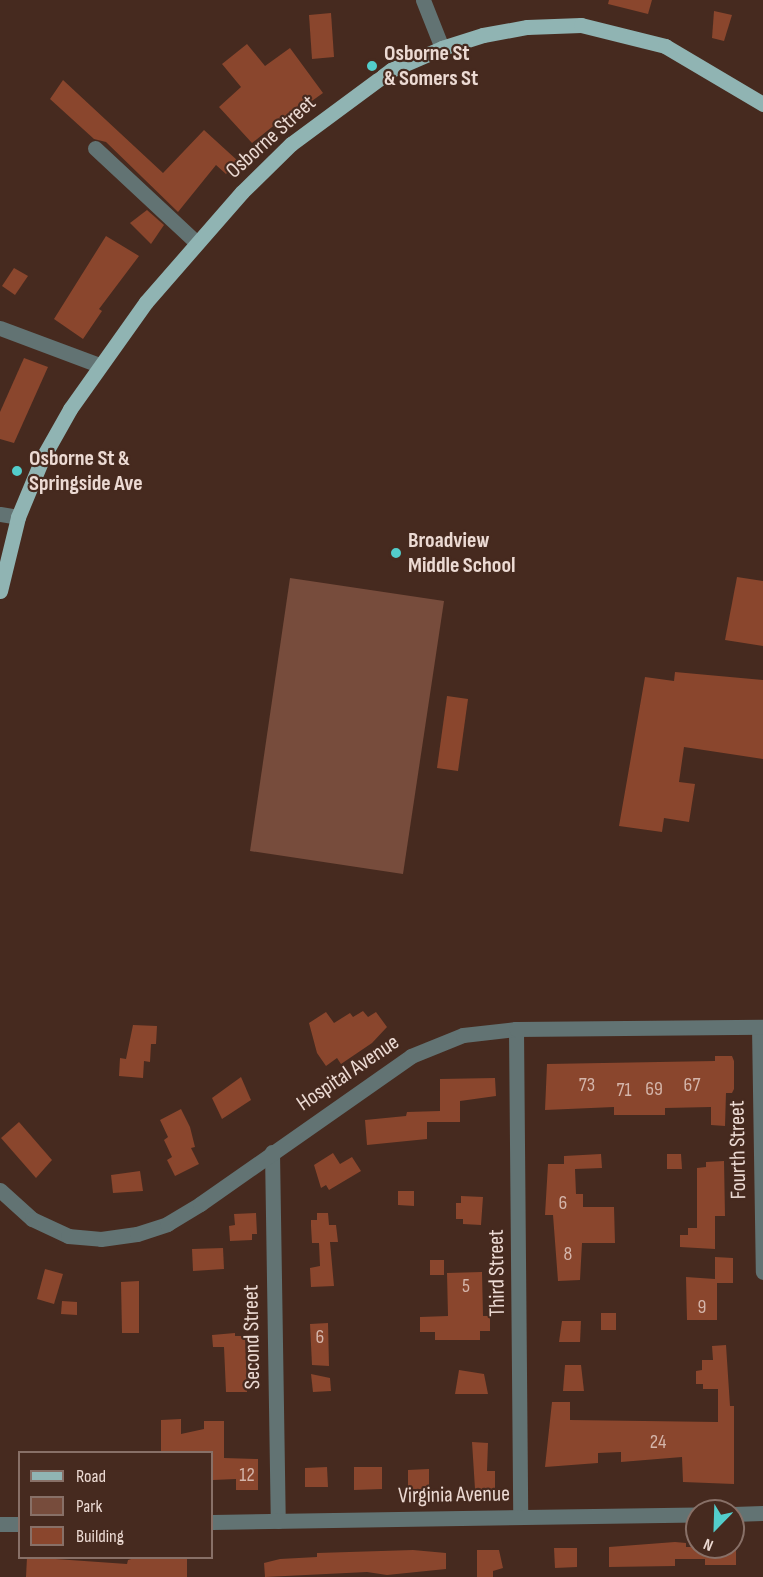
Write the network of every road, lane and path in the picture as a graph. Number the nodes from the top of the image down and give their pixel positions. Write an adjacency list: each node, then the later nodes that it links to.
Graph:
1 (423, 0): 2 (street)
2 (442, 48): 3 (main road, Osborne Street); 5 (main road, Osborne Street)
3 (763, 104)
4 (95, 148): 5 (street)
5 (196, 243): 7 (main road, Osborne Street)
6 (0, 328): 7 (street)
7 (99, 364): 9 (main road, Osborne Street)
8 (0, 514): 9 (street)
9 (18, 517): 10 (main road, Osborne Street)
10 (0, 591)
11 (761, 1027): 12 (street, Hospital Avenue); 15 (street, Fourth Street)
12 (516, 1029): 13 (street, Hospital Avenue); 19 (street, Third Street)
13 (272, 1152): 14 (street, Hospital Avenue); 20 (street, Second Street)
14 (0, 1190)
15 (763, 1272)
16 (763, 1513): 18 (street)
17 (685, 1514): 19 (street, Virginia Avenue)
18 (745, 1514)
19 (520, 1517): 20 (street, Virginia Avenue)
20 (278, 1521): 21 (street, Virginia Avenue)
21 (213, 1522)
22 (0, 1524): 23 (street)
23 (18, 1524)

